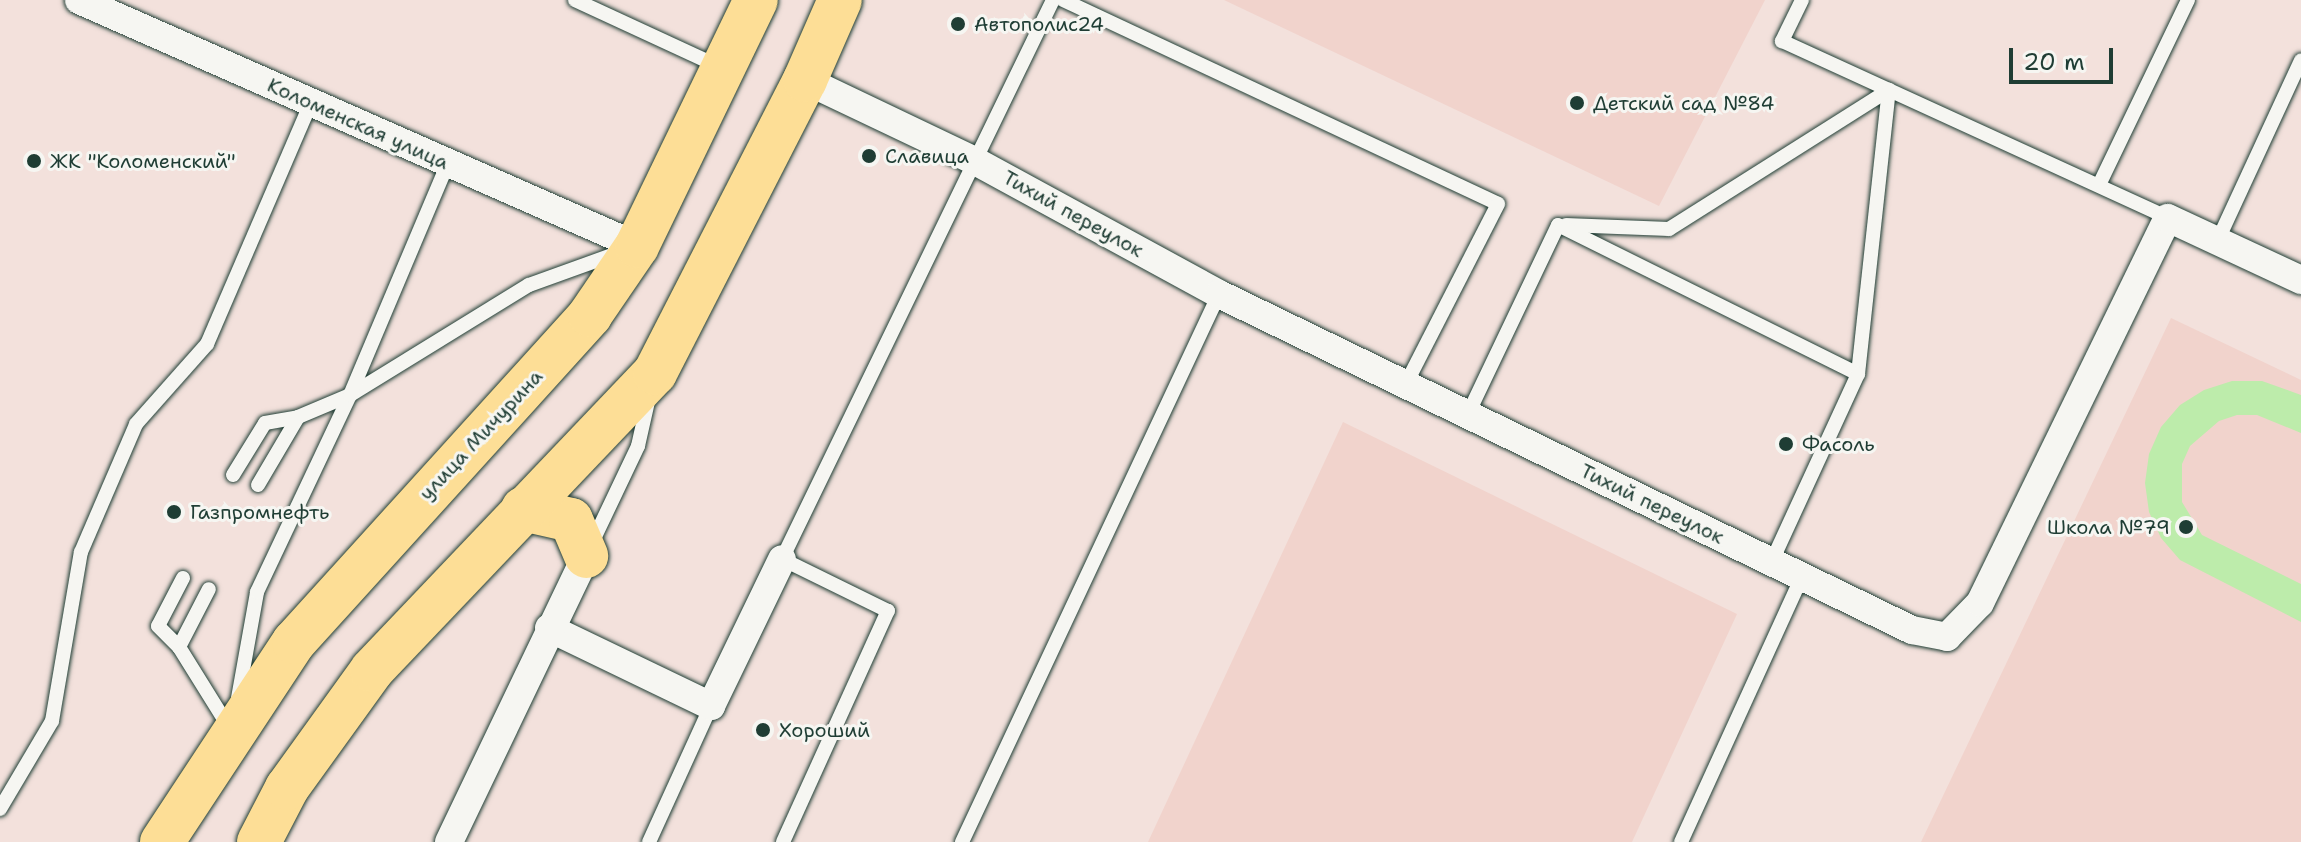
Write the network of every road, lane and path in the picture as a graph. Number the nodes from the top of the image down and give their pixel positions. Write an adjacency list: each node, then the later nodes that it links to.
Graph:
1 (79, 0): 13 (street, Коломенская улица)
2 (575, 0): 10 (lane)
3 (756, 0): 10 (main road, улица Мичурина)
4 (840, 0): 11 (main road)
5 (1053, 0): 14 (lane)
6 (1063, 0): 25 (lane)
7 (1802, 0): 12 (lane)
8 (2188, 0): 16 (lane)
9 (2301, 60): 19 (lane)
10 (724, 68): 20 (main road, улица Мичурина)
11 (805, 80): 14 (street, Тихий переулок); 23 (main road)
12 (1889, 90): 16 (lane); 18 (lane); 24 (lane)
13 (311, 103): 15 (street, Коломенская улица); 42 (lane)
14 (975, 161): 22 (street, Тихий переулок); 33 (lane)
15 (447, 165): 20 (street, Коломенская улица); 26 (lane)
16 (2099, 185): 17 (lane)
17 (2168, 218): 19 (street); 35 (street, Тихий переулок)
18 (1558, 225): 24 (lane); 27 (lane)
19 (2217, 242): 21 (street)
20 (637, 246): 26 (lane); 41 (main road, улица Мичурина)
21 (2301, 280)
22 (1219, 294): 25 (street, Тихий переулок); 48 (lane)
23 (655, 373): 31 (main road); 32 (lane)
24 (1858, 374): 34 (lane)
25 (1406, 384): 27 (street, Тихий переулок)
26 (350, 395): 28 (lane); 41 (lane)
27 (1468, 414): 34 (street, Тихий переулок)
28 (298, 417): 29 (lane); 30 (lane)
29 (233, 475)
30 (258, 485)
31 (523, 509): 32 (main road); 44 (main road)
32 (586, 556): 38 (street)
33 (782, 559): 40 (street); 47 (lane)
34 (1772, 561): 35 (street, Тихий переулок)
35 (1802, 577): 49 (lane)
36 (183, 578): 39 (lane)
37 (209, 589): 39 (lane)
38 (549, 628): 40 (street); 45 (street)
39 (179, 647): 41 (lane)
40 (711, 706): 46 (lane)
41 (232, 732): 43 (main road, улица Мичурина)
42 (0, 809)
43 (162, 841)
44 (259, 842)
45 (449, 842)
46 (649, 842)
47 (783, 842)
48 (962, 842)
49 (1681, 842)

